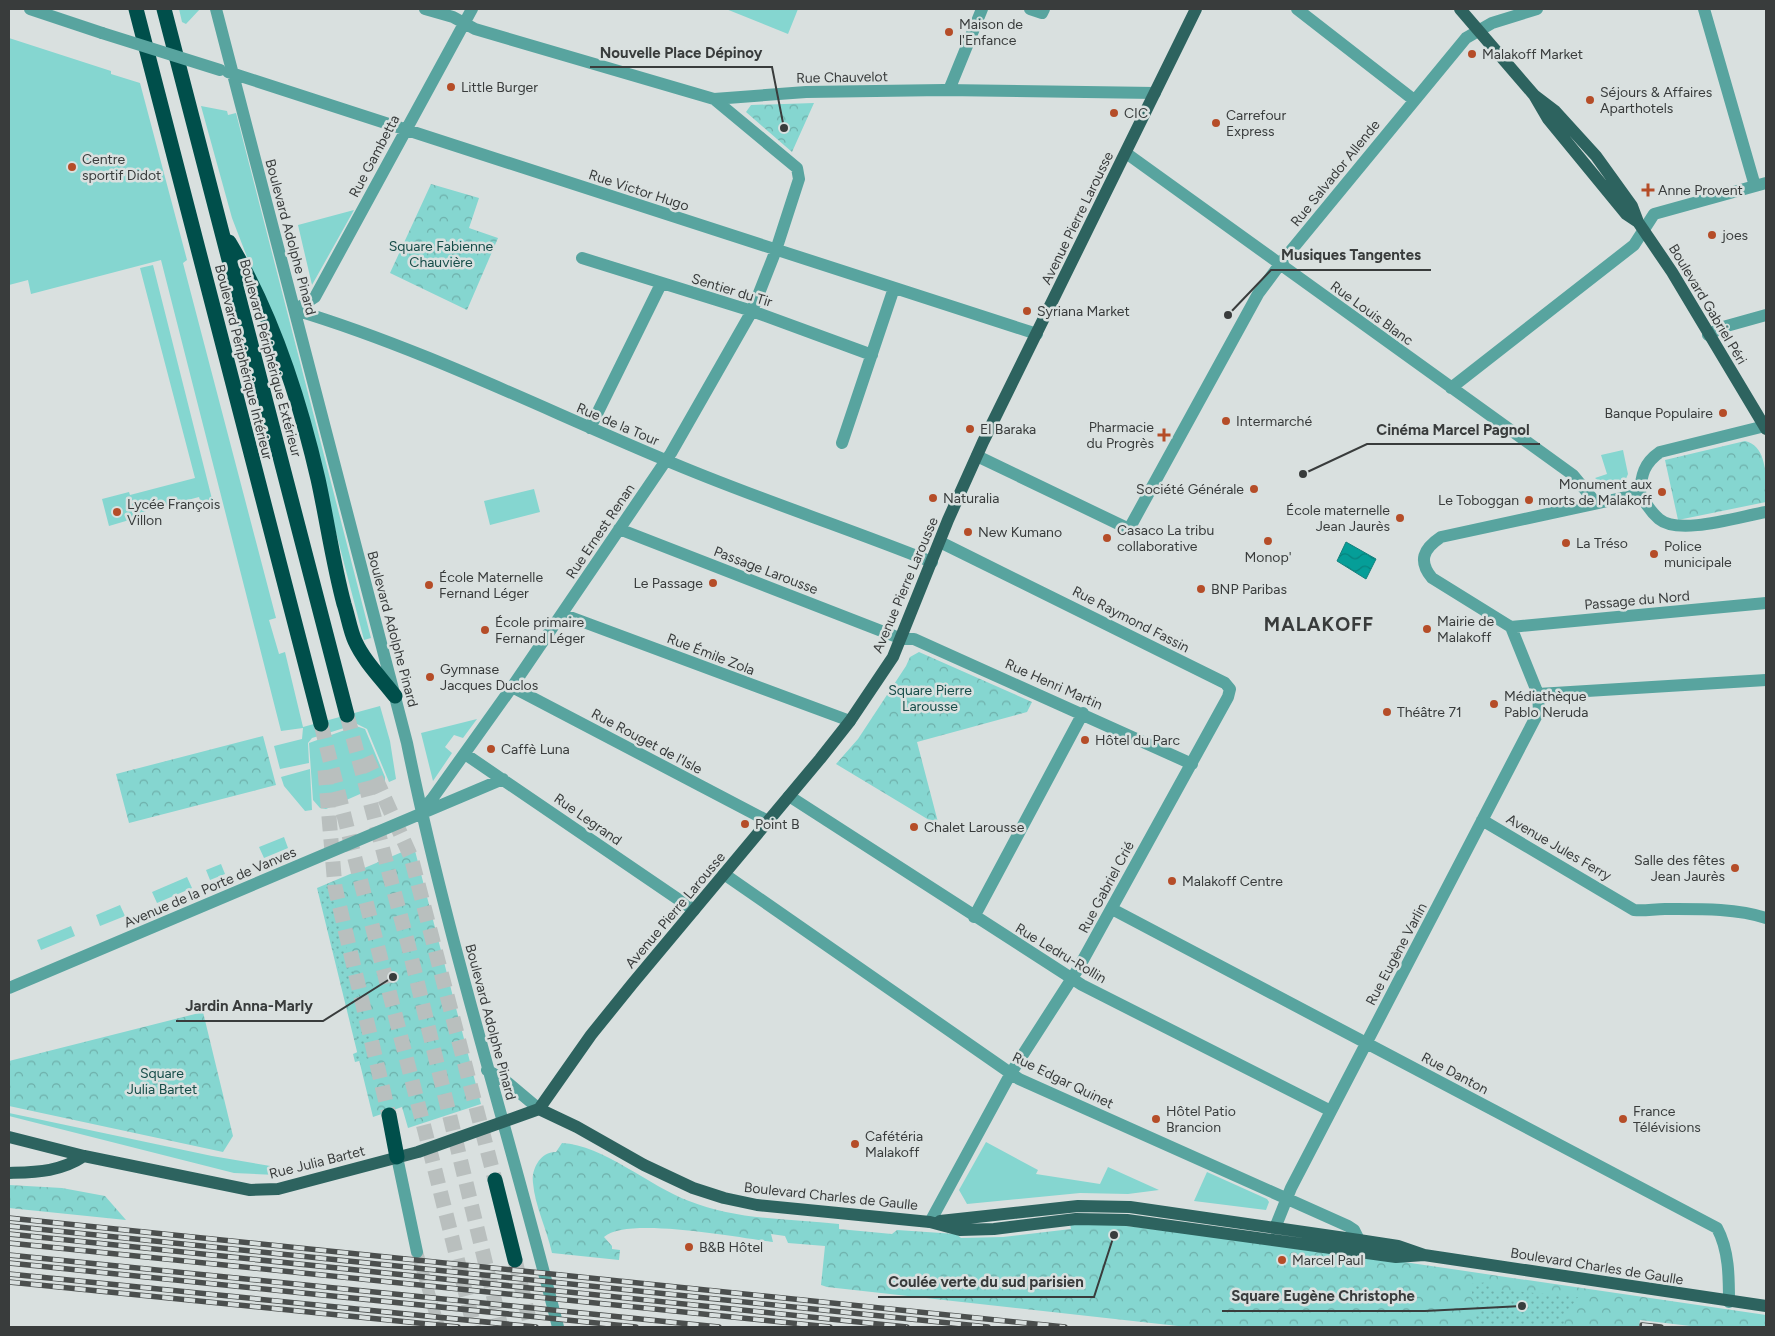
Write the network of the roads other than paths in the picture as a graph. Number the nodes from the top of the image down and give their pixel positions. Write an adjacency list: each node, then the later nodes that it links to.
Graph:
1 (30, 9): 17 (street, Rue Victor Hugo, bridge)
2 (136, 9): 61 (highway, Boulevard Périphérique Intérieur)
3 (164, 9): 26 (highway, Boulevard Périphérique Extérieur)
4 (216, 9): 17 (street, Boulevard Adolphe Pinard)
5 (425, 9): 15 (street, Rue Chauvelot)
6 (472, 9): 15 (street, Rue Gambetta)
7 (982, 9): 18 (street)
8 (1030, 9): 9 (street)
9 (1044, 9)
10 (1196, 9): 19 (main road, Avenue Pierre Larousse)
11 (1297, 9): 21 (street)
12 (1460, 9): 16 (main road, Boulevard Gabriel Péri)
13 (1537, 9): 16 (street, Rue Salvador Allende)
14 (1704, 9): 24 (street)
15 (465, 24): 20 (street, Rue Chauvelot); 22 (street, Rue Gambetta)
16 (1478, 30): 21 (street, Rue Salvador Allende); 25 (main road, Boulevard Gabriel Péri)
17 (233, 73): 22 (street, Rue Victor Hugo); 32 (street, Boulevard Adolphe Pinard)
18 (948, 90): 19 (street, Rue Chauvelot); 20 (street, Rue Chauvelot)
19 (1155, 93): 23 (main road, Avenue Pierre Larousse)
20 (714, 98): 27 (street, Rue Ernest Renan)
21 (1414, 100): 29 (street, Rue Salvador Allende)
22 (404, 131): 27 (street, Rue Victor Hugo); 32 (street, Rue Gambetta)
23 (1126, 153): 29 (street, Rue Louis Blanc); 35 (main road, Avenue Pierre Larousse)
24 (1761, 185): 25 (street)
25 (1641, 227): 36 (main road, Boulevard Gabriel Péri); 38 (street)
26 (220, 228): 57 (highway); 59 (highway, Boulevard Périphérique Extérieur)
27 (776, 250): 31 (street, Rue Victor Hugo); 33 (street, Rue Ernest Renan)
28 (582, 258): 30 (street, Sentier du Tir)
29 (1280, 265): 38 (street, Rue Louis Blanc); 42 (street, Rue Salvador Allende)
30 (661, 284): 33 (street, Sentier du Tir); 39 (street)
31 (894, 288): 35 (street, Rue Victor Hugo); 37 (street)
32 (294, 310): 39 (street, Rue de la Tour); 57 (street, Boulevard Adolphe Pinard)
33 (752, 311): 37 (street, Sentier du Tir); 43 (street, Rue Ernest Renan)
34 (1766, 315): 36 (street)
35 (1037, 334): 42 (main road, Avenue Pierre Larousse)
36 (1708, 335): 40 (main road, Boulevard Gabriel Péri)
37 (872, 355): 41 (street)
38 (1451, 388): 45 (street, Rue Louis Blanc)
39 (590, 428): 43 (street, Rue de la Tour)
40 (1765, 428): 44 (street)
41 (842, 443)
42 (977, 456): 48 (main road, Avenue Pierre Larousse)
43 (666, 461): 47 (street, Rue Ernest Renan); 49 (street, Rue de la Tour)
44 (1640, 494): 45 (street); 46 (street)
45 (1596, 503): 52 (street)
46 (1766, 512)
47 (620, 529): 51 (street, Rue Ernest Renan); 53 (street, Passage Larousse)
48 (940, 542): 49 (main road, Avenue Pierre Larousse); 63 (street, Rue Raymond Fassin)
49 (932, 562): 53 (main road, Avenue Pierre Larousse)
50 (1766, 603): 52 (street, Passage du Nord)
51 (562, 614): 55 (street, Rue Ernest Renan); 60 (street, Rue Émile Zola)
52 (1511, 627): 56 (street)
53 (902, 639): 58 (street, Rue Henri Martin); 60 (main road, Avenue Pierre Larousse)
54 (1766, 680): 56 (street)
55 (512, 687): 62 (street, Rue Ernest Renan); 68 (street, Rue Rouget de l'Isle)
56 (1538, 694): 67 (street, Rue Eugène Varlin)
57 (395, 696): 66 (street, Boulevard Adolphe Pinard)
58 (1083, 713): 63 (street, Rue Henri Martin); 72 (street)
59 (347, 715)
60 (850, 721): 65 (main road, Avenue Pierre Larousse)
61 (321, 724)
62 (465, 754): 64 (street, Rue Legrand); 66 (street, Rue Ernest Renan)
63 (1192, 764): 70 (street, Rue Gabriel Crié)
64 (503, 779): 66 (street, Avenue de la Porte de Vanves); 71 (street, Rue Legrand)
65 (789, 796): 68 (main road, Avenue Pierre Larousse); 72 (street, Rue Ledru-Rollin)
66 (421, 812): 75 (street, Avenue de la Porte de Vanves); 77 (street, Boulevard Adolphe Pinard)
67 (1482, 820): 73 (street, Avenue Jules Ferry); 76 (street, Rue Eugène Varlin)
68 (768, 821): 69 (main road, Avenue Pierre Larousse)
69 (724, 874): 71 (main road, Avenue Pierre Larousse); 78 (street, Rue Edgar Quinet)
70 (1112, 909): 74 (street, Rue Gabriel Crié); 76 (street, Rue Danton)
71 (694, 910): 79 (main road, Avenue Pierre Larousse)
72 (974, 917): 74 (street, Rue Ledru-Rollin)
73 (1766, 918)
74 (1072, 979): 78 (street, Rue Gabriel Crié); 80 (street, Rue Ledru-Rollin)
75 (9, 988)
76 (1366, 1044): 80 (street, Rue Eugène Varlin); 98 (street, Rue Danton)
77 (487, 1070): 79 (street); 82 (street, Boulevard Adolphe Pinard)
78 (1011, 1073): 88 (street, Rue Edgar Quinet); 91 (street, Rue Gabriel Crié)
79 (540, 1110): 82 (main road, Rue Julia Bartet); 91 (main road, Boulevard Charles de Gaulle)
80 (1331, 1111): 88 (street, Rue Eugène Varlin)
81 (389, 1115): 85 (highway)
82 (503, 1121): 85 (main road, Rue Julia Bartet); 100 (street, Boulevard Adolphe Pinard)
83 (9, 1137): 84 (main road, Rue Julia Bartet)
84 (84, 1156): 85 (main road, Rue Julia Bartet); 86 (main road)
85 (397, 1158): 95 (street)
86 (9, 1173)
87 (495, 1180): 97 (highway)
88 (1287, 1197): 92 (street, Rue Eugène Varlin); 94 (street, Rue Edgar Quinet)
89 (1204, 1217): 90 (main road, Boulevard Charles de Gaulle); 91 (main road, Boulevard Charles de Gaulle); 92 (main road, Boulevard Charles de Gaulle)
90 (1175, 1219)
91 (930, 1222): 93 (main road, Boulevard Charles de Gaulle)
92 (1275, 1228): 93 (main road, Boulevard Charles de Gaulle); 94 (main road, Boulevard Charles de Gaulle)
93 (1246, 1236): 96 (main road, Boulevard Charles de Gaulle)
94 (1359, 1240): 96 (main road, Boulevard Charles de Gaulle)
95 (417, 1252)
96 (1424, 1255): 98 (main road, Boulevard Charles de Gaulle)
97 (515, 1260)
98 (1729, 1302): 99 (main road, Boulevard Charles de Gaulle)
99 (1766, 1306)
100 (558, 1327)

